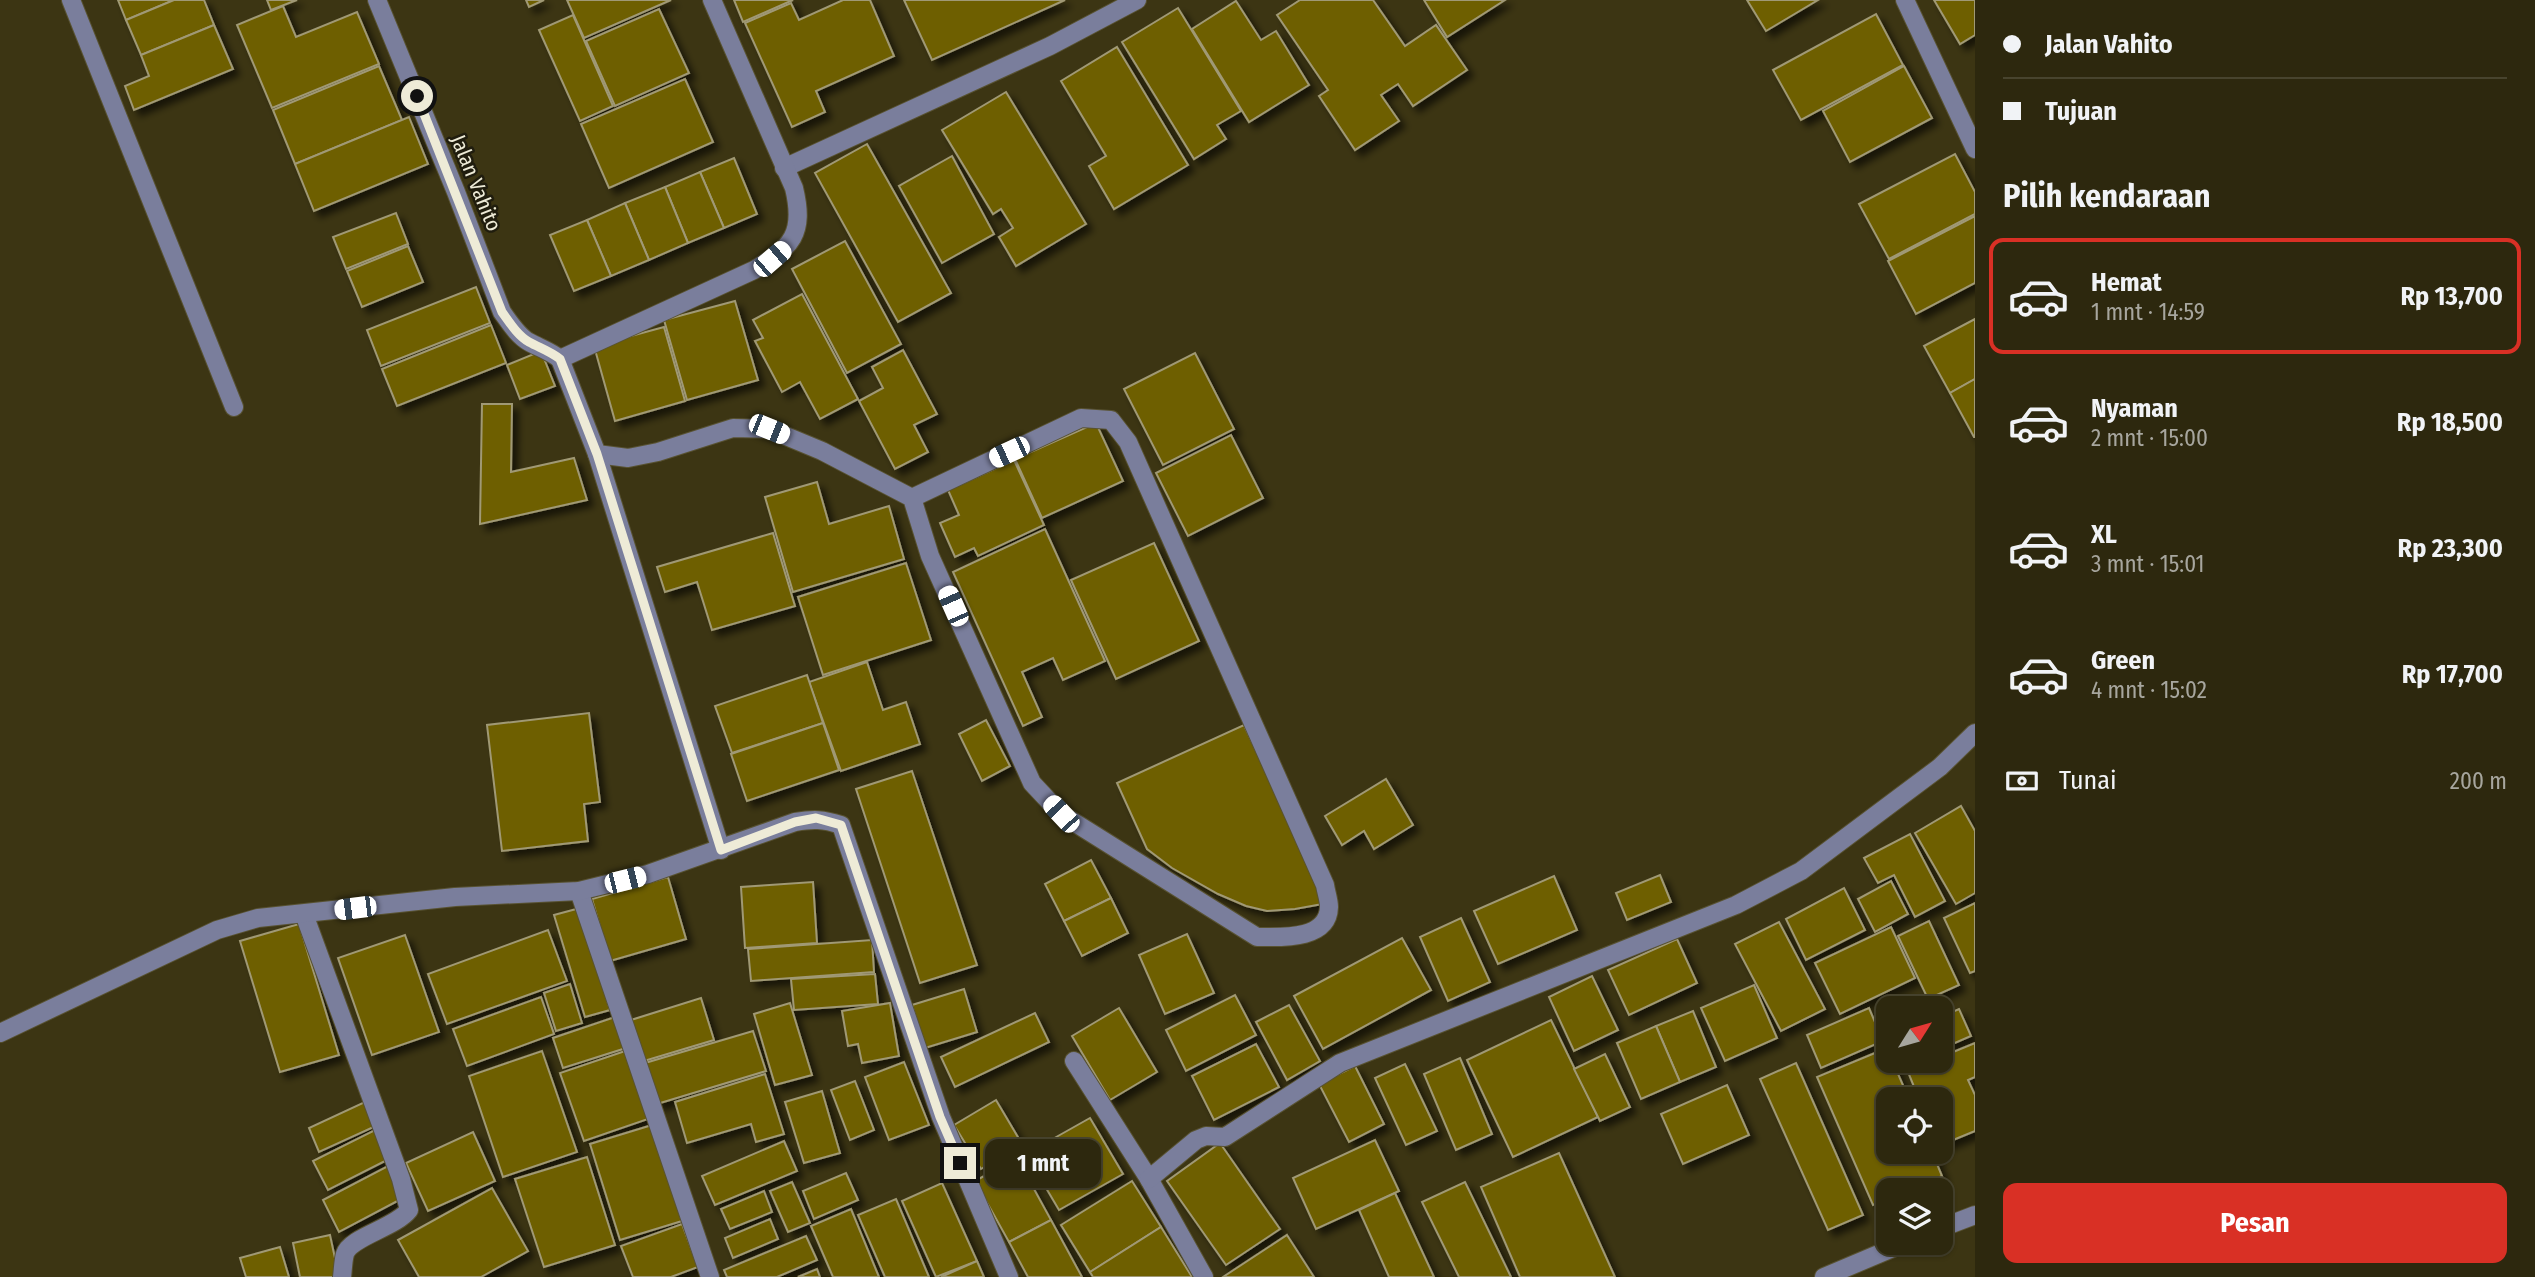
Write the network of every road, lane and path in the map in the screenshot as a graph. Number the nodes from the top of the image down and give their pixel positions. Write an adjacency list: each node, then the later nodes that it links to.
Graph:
1 (71, 0): 9 (street)
2 (377, 0): 8 (street, Jalan Vahito)
3 (712, 0): 7 (street)
4 (1137, 0): 7 (street)
5 (1905, 0): 6 (street)
6 (1975, 149)
7 (784, 168): 8 (street)
8 (560, 359): 10 (street)
9 (234, 407)
10 (597, 454): 11 (street); 13 (street)
11 (912, 498): 11 (street)
12 (1975, 733): 18 (street)
13 (719, 846): 14 (street); 24 (street)
14 (579, 891): 15 (street); 23 (street)
15 (304, 914): 16 (street); 22 (street)
16 (0, 1033)
17 (1074, 1062): 18 (street)
18 (1149, 1179): 25 (street)
19 (1975, 1215): 20 (street)
20 (1953, 1223)
21 (1876, 1255): 26 (street)
22 (342, 1277)
23 (710, 1277)
24 (1009, 1277)
25 (1204, 1277)
26 (1824, 1277)

